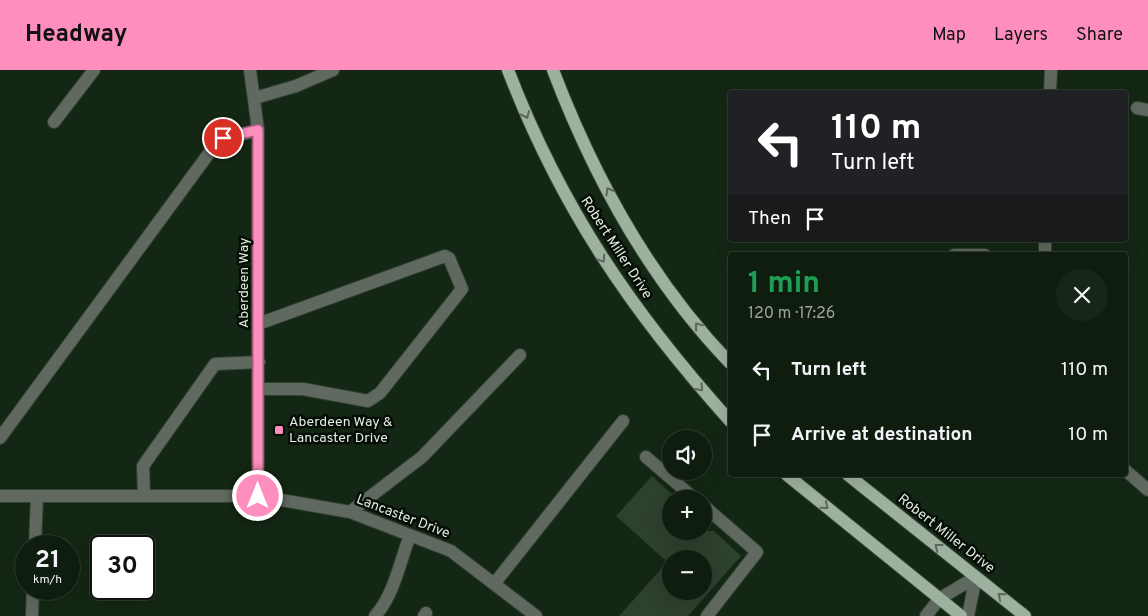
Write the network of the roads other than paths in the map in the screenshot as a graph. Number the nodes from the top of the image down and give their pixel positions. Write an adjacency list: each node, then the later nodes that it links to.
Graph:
1 (94, 70): 9 (street)
2 (250, 70): 8 (street, Aberdeen Way)
3 (333, 70): 8 (street)
4 (508, 70): 16 (main road, Robert Miller Drive, one-way to 16)
5 (553, 70): 13 (main road, Robert Miller Drive, one-way to 5)
6 (1051, 70): 7 (street)
7 (1050, 90)
8 (256, 98): 10 (street, Aberdeen Way)
9 (54, 122)
10 (258, 130): 11 (street, Aberdeen Way); 18 (street)
11 (258, 324): 14 (street, Aberdeen Way); 15 (street)
12 (520, 354): 29 (street)
13 (728, 361)
14 (259, 362): 15 (street, Aberdeen Way); 25 (street)
15 (258, 389): 28 (street, Aberdeen Way)
16 (728, 420)
17 (623, 421): 34 (street)
18 (0, 438)
19 (646, 457): 23 (street)
20 (1128, 473): 24 (street)
21 (789, 477): 35 (main road, one-way to 35)
22 (851, 477): 33 (main road, Robert Miller Drive, one-way to 22)
23 (684, 490)
24 (1148, 490)
25 (144, 495): 27 (street, Lancaster Drive); 28 (street, Lancaster Drive)
26 (0, 496): 27 (street, Lancaster Drive)
27 (37, 496): 31 (street)
28 (258, 496): 29 (street, Lancaster Drive)
29 (350, 512): 32 (street, Lancaster Drive)
30 (712, 513): 40 (street)
31 (35, 535)
32 (410, 535): 34 (street, Lancaster Drive); 38 (street)
33 (976, 577): 35 (street); 43 (street); 44 (main road, Robert Miller Drive, one-way to 33)
34 (494, 584): 39 (street, Lancaster Drive)
35 (939, 599): 41 (street); 42 (main road)
36 (33, 600): 37 (street)
37 (32, 616)
38 (375, 616)
39 (536, 616)
40 (707, 616)
41 (926, 616)
42 (961, 616)
43 (968, 616)
44 (1025, 616)

